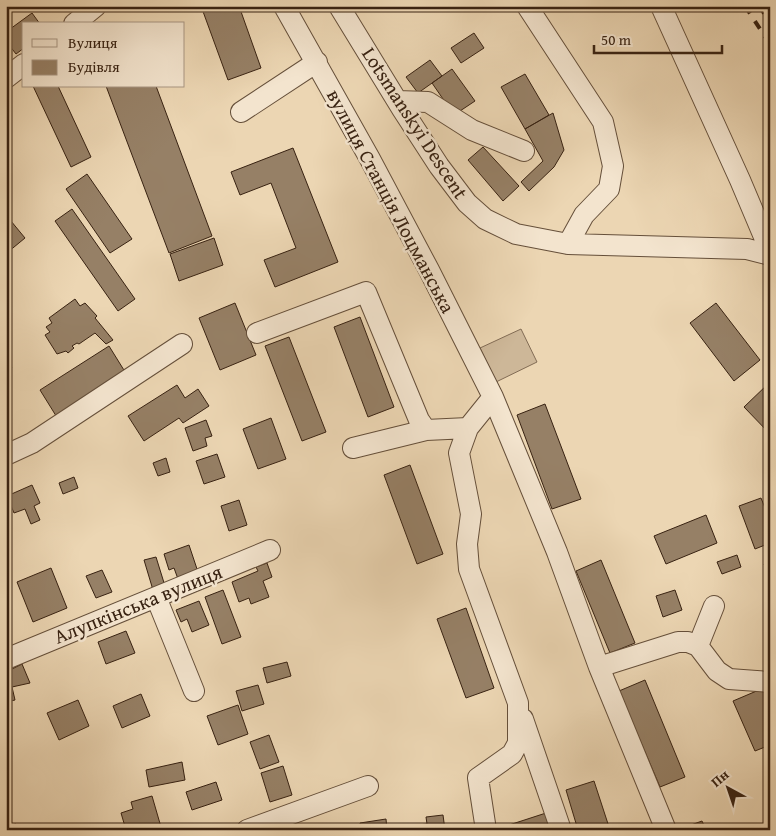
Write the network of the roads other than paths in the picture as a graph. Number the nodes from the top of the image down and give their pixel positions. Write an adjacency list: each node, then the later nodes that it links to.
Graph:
1 (96, 6): 6 (street)
2 (284, 6): 7 (street, вулиця Станція Лоцманська)
3 (339, 6): 10 (street, Lotsmanskyi Descent)
4 (527, 6): 13 (street)
5 (661, 6): 14 (street)
6 (76, 22)
7 (317, 62): 11 (street); 18 (street, вулиця Станція Лоцманська)
8 (22, 66): 9 (street)
9 (6, 78)
10 (397, 100): 12 (street); 13 (street, Lotsmanskyi Descent)
11 (240, 112)
12 (524, 151)
13 (568, 244): 15 (street, Lotsmanskyi Descent)
14 (770, 252)
15 (770, 256)
16 (256, 333): 20 (street)
17 (182, 344): 22 (street)
18 (493, 397): 19 (street); 28 (street, вулиця Станція Лоцманська)
19 (468, 428): 20 (street); 31 (street)
20 (426, 430): 21 (street)
21 (353, 448)
22 (6, 455)
23 (270, 550): 24 (street, Алупкінська вулиця)
24 (156, 597): 27 (street, Алупкінська вулиця); 30 (street)
25 (714, 606): 26 (street)
26 (698, 646): 28 (street); 29 (street)
27 (6, 659)
28 (599, 667): 36 (street, вулиця Станція Лоцманська)
29 (770, 682)
30 (194, 691)
31 (518, 703): 34 (street); 35 (street)
32 (368, 786): 33 (street)
33 (247, 830)
34 (486, 830)
35 (561, 830)
36 (666, 830)

